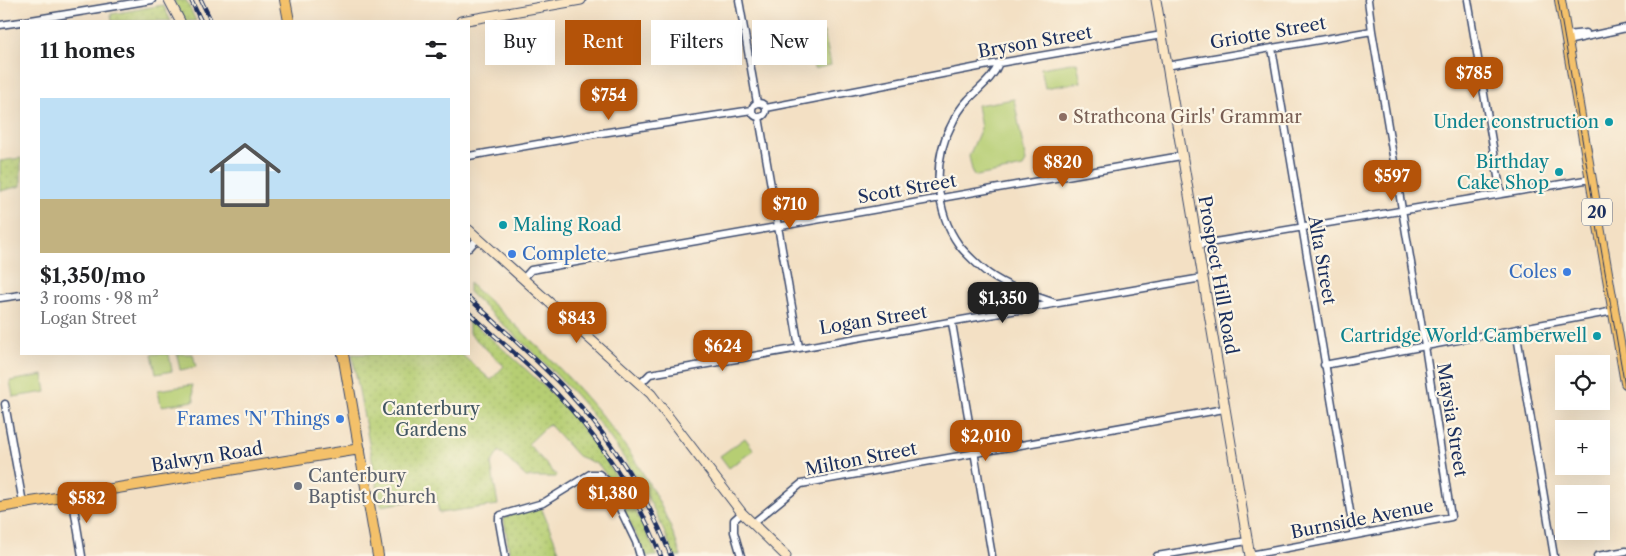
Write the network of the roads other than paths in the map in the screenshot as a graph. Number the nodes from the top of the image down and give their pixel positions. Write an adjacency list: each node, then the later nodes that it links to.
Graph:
1 (152, 0): 10 (street)
2 (170, 0): 12 (street)
3 (285, 0): 13 (main road)
4 (581, 0): 14 (street)
5 (739, 0): 24 (street)
6 (1156, 0): 19 (street, Prospect Hill Road)
7 (1368, 0): 18 (street)
8 (1468, 0): 31 (street)
9 (1560, 0): 20 (main road, 20)
10 (56, 19): 11 (street)
11 (40, 20)
12 (180, 20)
13 (288, 20)
14 (467, 20)
15 (20, 22): 16 (street)
16 (0, 26)
17 (1626, 28): 20 (street)
18 (1372, 31): 21 (street, Griotte Street); 33 (street, Maysia Street)
19 (1162, 36): 22 (street, Bryson Street); 23 (street, Prospect Hill Road)
20 (1567, 38): 30 (main road, 20)
21 (1272, 48): 23 (street, Griotte Street); 35 (street, Alta Street)
22 (999, 64): 25 (street, Bryson Street); 32 (street)
23 (1166, 66): 29 (street, Prospect Hill Road)
24 (756, 103): 25 (street); 26 (street)
25 (766, 108): 27 (street)
26 (752, 110): 27 (street); 28 (street)
27 (759, 117): 34 (street)
28 (470, 156)
29 (1181, 156): 32 (street, Scott Street); 38 (street, Prospect Hill Road)
30 (1591, 179): 31 (street); 47 (main road, 20)
31 (1501, 194): 33 (street)
32 (940, 199): 34 (street, Scott Street); 42 (street)
33 (1403, 211): 35 (street); 50 (street, Maysia Street)
34 (779, 226): 41 (street, Scott Street); 51 (street)
35 (1301, 228): 38 (street); 54 (street, Alta Street)
36 (470, 231): 37 (street)
37 (478, 238): 39 (street); 41 (street)
38 (1197, 245): 40 (street, Prospect Hill Road)
39 (470, 247)
40 (1202, 278): 45 (street, Logan Street); 58 (street, Prospect Hill Road)
41 (523, 279): 56 (street)
42 (1020, 290): 45 (street); 46 (street)
43 (20, 295): 44 (street)
44 (0, 298)
45 (1056, 304): 46 (street, Logan Street)
46 (1021, 310): 48 (street, Logan Street)
47 (1614, 311): 49 (street); 52 (main road, 20)
48 (952, 323): 51 (street, Logan Street); 60 (street)
49 (1516, 330): 50 (street); 79 (street)
50 (1425, 346): 54 (street); 65 (street, Maysia Street)
51 (800, 347): 56 (street, Logan Street)
52 (1623, 351): 55 (main road, 20)
53 (343, 355): 59 (main road)
54 (1324, 364): 67 (street, Alta Street)
55 (1626, 383)
56 (640, 384): 64 (street)
57 (6, 404): 62 (street)
58 (1224, 409): 60 (street, Milton Street); 68 (street, Prospect Hill Road)
59 (360, 449): 61 (main road, Balwyn Road); 71 (main road)
60 (974, 453): 66 (street, Milton Street); 76 (street)
61 (72, 496): 62 (main road, Balwyn Road); 70 (street)
62 (23, 503): 63 (main road, Balwyn Road)
63 (0, 507)
64 (742, 513): 66 (street); 74 (street)
65 (1451, 517): 67 (street, Burnside Avenue)
66 (752, 524): 75 (street)
67 (1354, 535): 78 (street, Burnside Avenue)
68 (1247, 540): 77 (street); 78 (street, Prospect Hill Road)
69 (1626, 551): 80 (street)
70 (82, 556)
71 (378, 556)
72 (505, 556): 73 (street)
73 (640, 556)
74 (742, 556)
75 (786, 556)
76 (992, 556)
77 (1157, 556)
78 (1250, 556)
79 (1554, 556)
80 (1597, 556)

